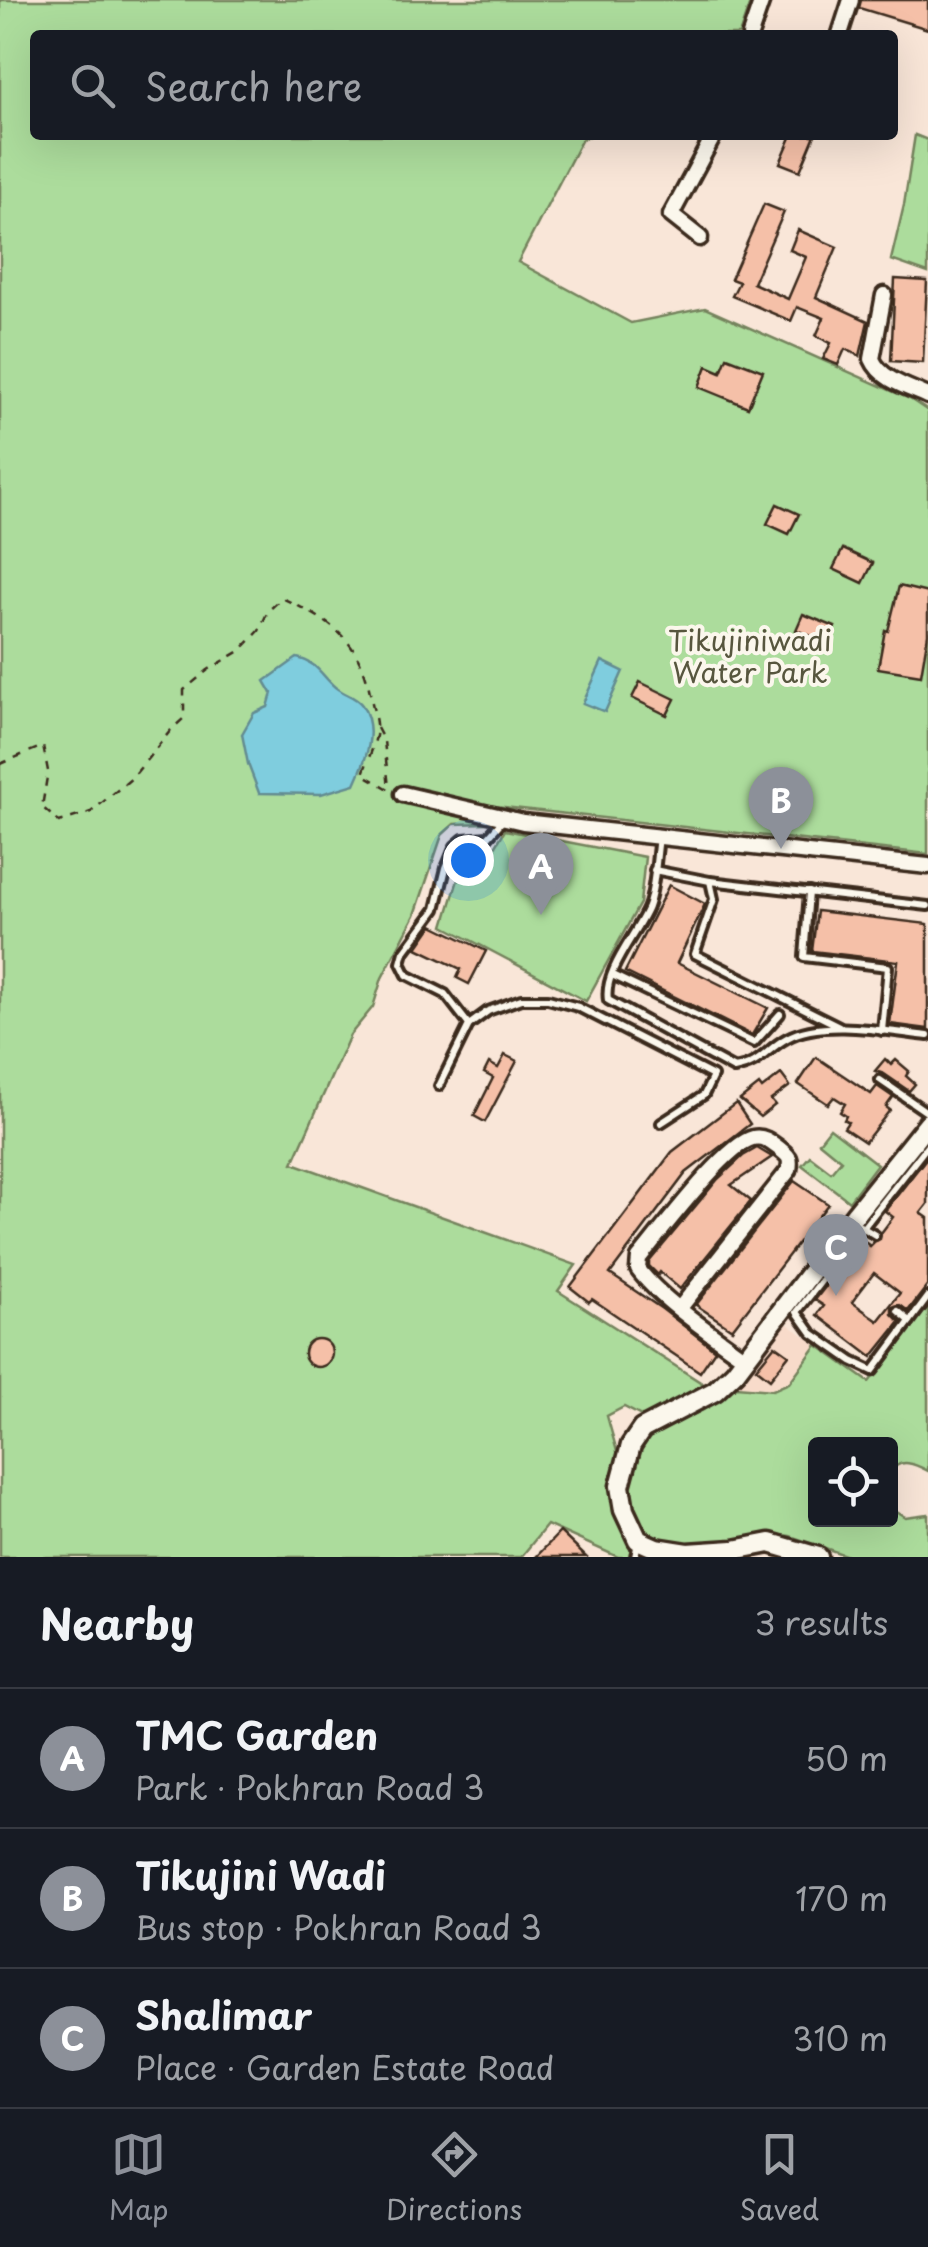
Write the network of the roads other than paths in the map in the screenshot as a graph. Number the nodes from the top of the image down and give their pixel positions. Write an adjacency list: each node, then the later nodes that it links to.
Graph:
1 (762, 0): 3 (street)
2 (851, 0): 4 (street)
3 (752, 30)
4 (841, 30)
5 (711, 140): 6 (street)
6 (700, 238)
7 (884, 295): 8 (street)
8 (928, 396)
9 (396, 792): 10 (street)
10 (504, 818): 11 (street); 19 (lane)
11 (659, 836): 12 (street); 13 (lane)
12 (928, 866)
13 (654, 870): 14 (lane); 17 (lane)
14 (710, 881): 15 (lane); 20 (lane)
15 (809, 892): 16 (lane); 21 (lane)
16 (928, 906)
17 (612, 975): 18 (lane); 20 (lane)
18 (780, 1014)
19 (469, 1025): 24 (lane); 27 (lane)
20 (842, 1028): 21 (lane)
21 (882, 1031): 22 (lane)
22 (928, 1036)
23 (880, 1080): 25 (lane)
24 (438, 1086)
25 (928, 1113)
26 (928, 1123): 29 (street)
27 (662, 1124)
28 (928, 1144): 29 (lane)
29 (857, 1223): 30 (lane); 34 (lane); 35 (street)
30 (875, 1236)
31 (928, 1297): 34 (lane)
32 (680, 1308): 32 (street); 35 (street)
33 (898, 1312): 34 (lane)
34 (910, 1321)
35 (744, 1358): 36 (street)
36 (636, 1549): 37 (street)
37 (818, 1557)

